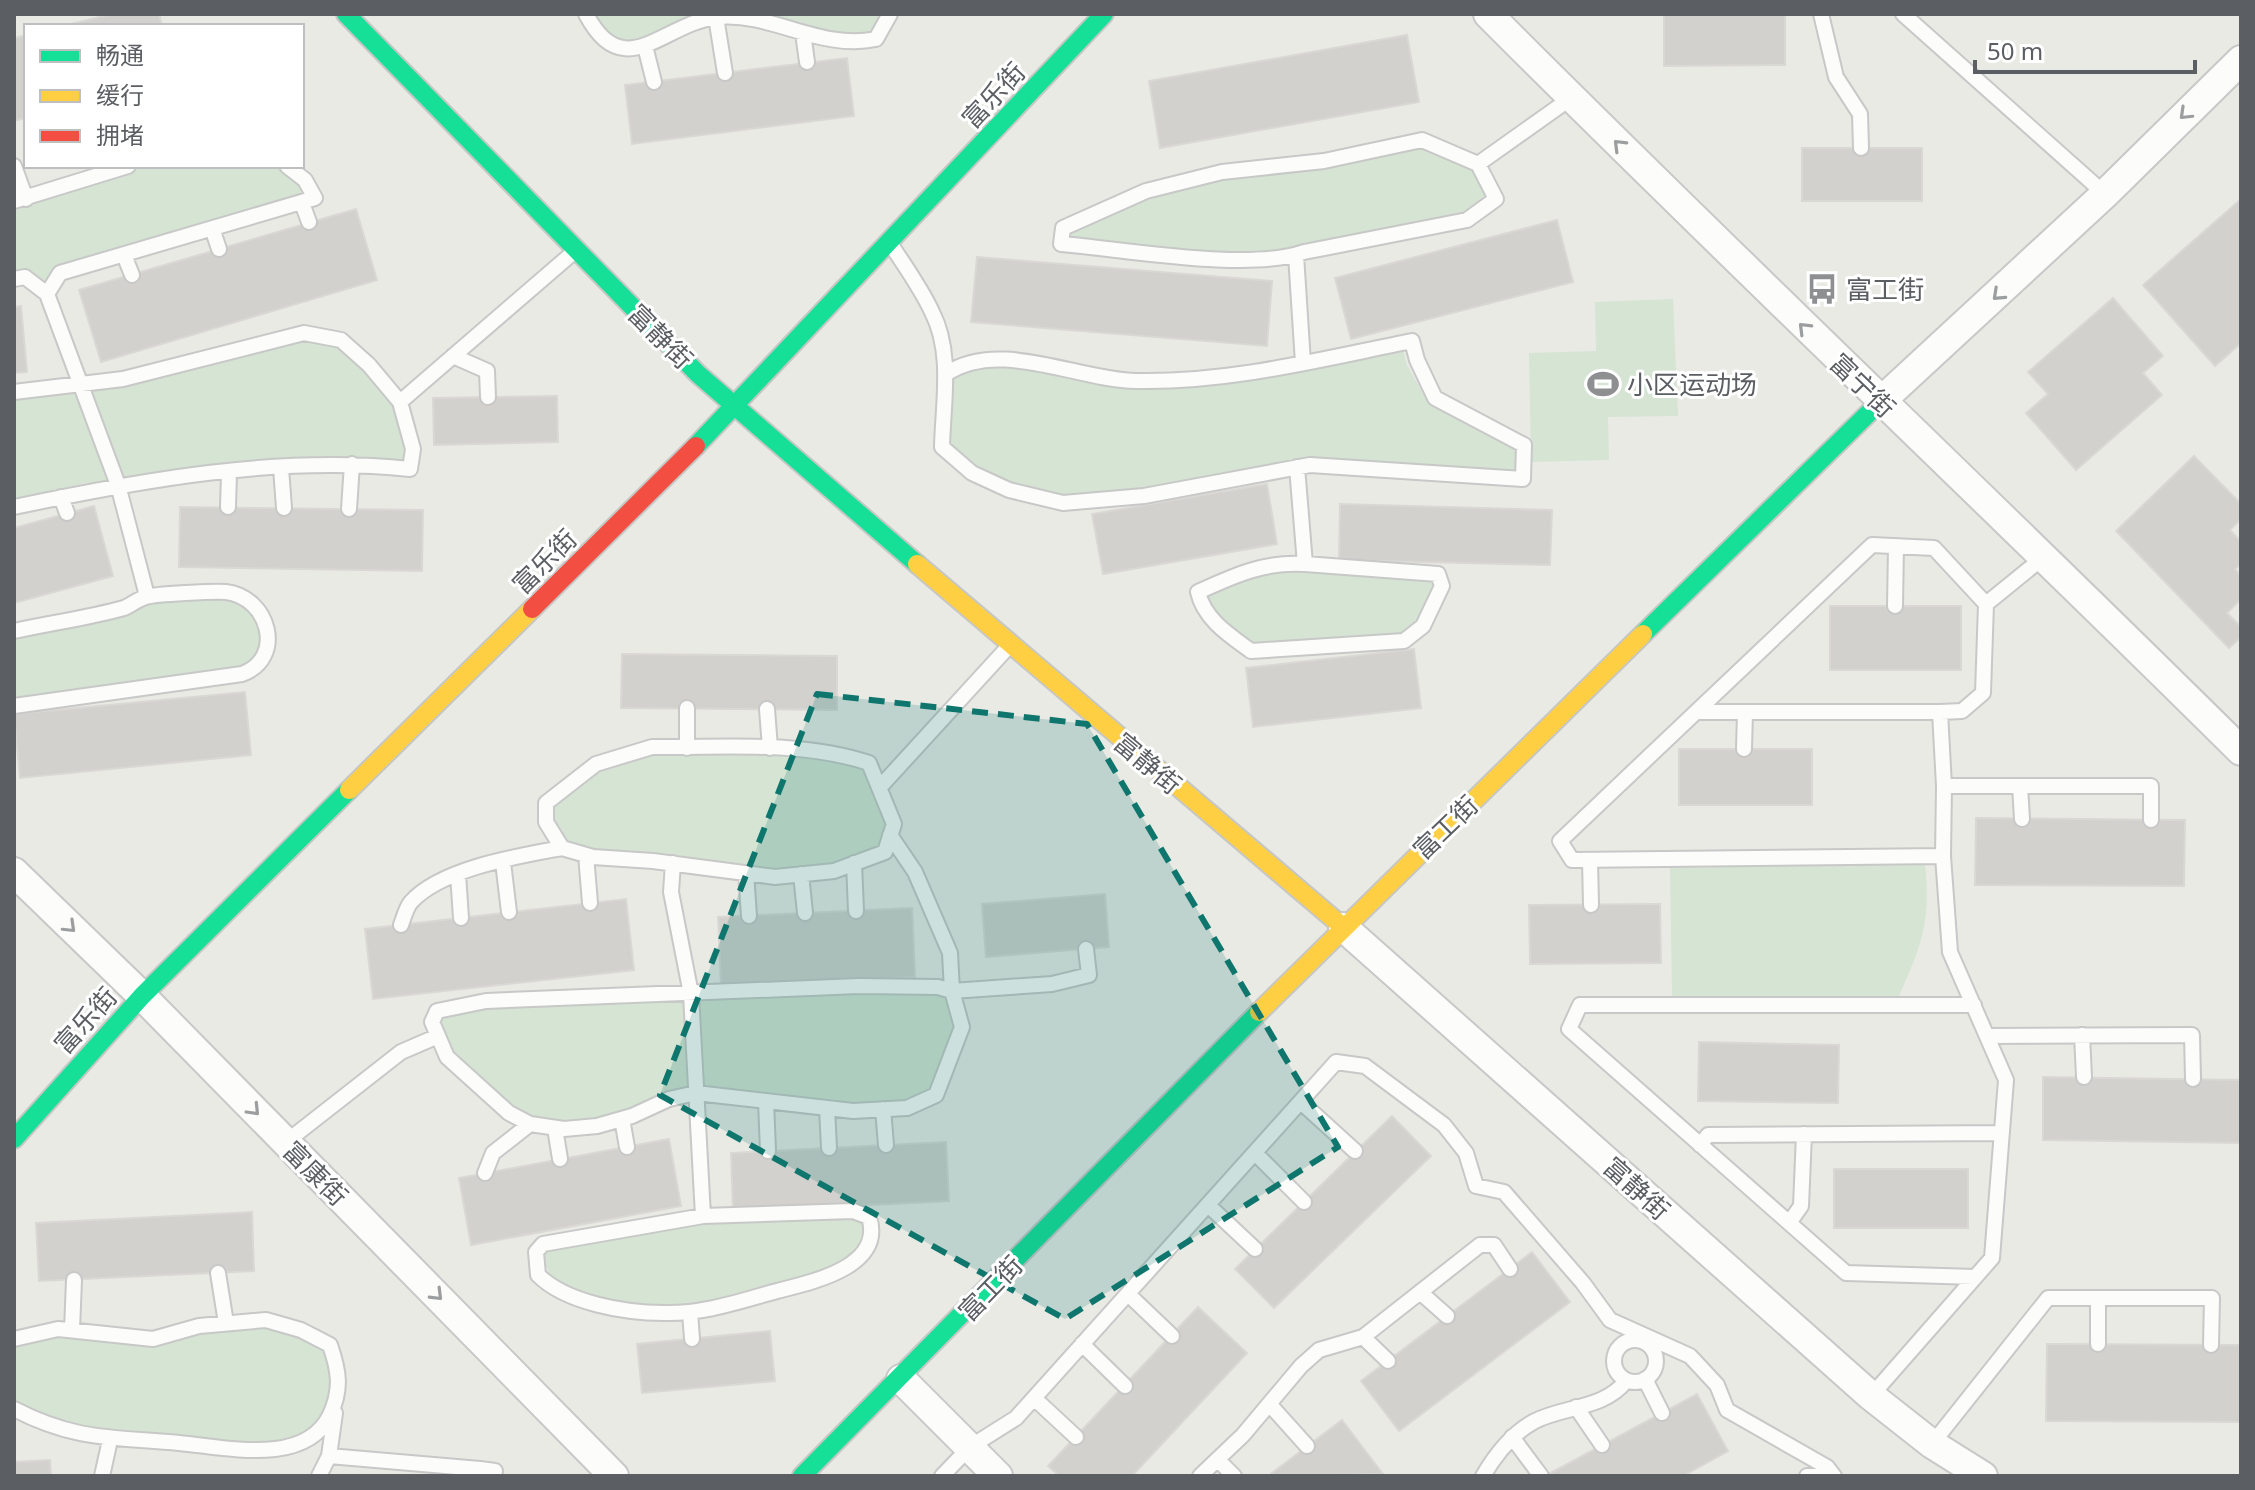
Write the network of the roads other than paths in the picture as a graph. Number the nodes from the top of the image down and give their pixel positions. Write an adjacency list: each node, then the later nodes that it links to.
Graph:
1 (346, 14): 28 (street, 富静街)
2 (586, 14): 10 (lane)
3 (890, 14): 9 (lane)
4 (1104, 14): 26 (street, 富乐街)
5 (1488, 14): 15 (street, 富宁街)
6 (1821, 14): 16 (lane)
7 (1903, 14): 21 (lane)
8 (716, 17): 9 (lane); 10 (lane); 13 (lane)
9 (803, 33): 12 (lane)
10 (645, 46): 14 (lane)
11 (2241, 60): 21 (street, 富工街, one-way to 21)
12 (807, 62)
13 (725, 73)
14 (654, 82)
15 (1571, 98): 17 (lane); 41 (street, 富宁街, one-way to 15)
16 (1861, 148)
17 (1478, 164): 30 (lane); 30 (lane)
18 (14, 166): 22 (lane)
19 (122, 168): 22 (lane)
20 (290, 168): 23 (lane)
21 (2105, 194): 41 (street, 富工街, one-way to 41)
22 (20, 200)
23 (302, 203): 24 (lane); 25 (lane)
24 (309, 222)
25 (213, 231): 27 (lane); 29 (lane)
26 (890, 242): 36 (lane); 42 (street, 富乐街)
27 (219, 249)
28 (575, 251): 34 (lane); 42 (street, 富静街)
29 (124, 255): 31 (lane); 33 (lane)
30 (1296, 255): 35 (lane)
31 (132, 275)
32 (14, 279): 33 (lane)
33 (47, 294): 37 (lane)
34 (453, 356): 39 (lane); 40 (lane)
35 (1303, 363): 36 (lane); 44 (lane)
36 (946, 374): 44 (lane)
37 (79, 383): 38 (lane); 40 (lane); 47 (lane)
38 (14, 392)
39 (488, 397)
40 (400, 402): 43 (lane)
41 (1880, 402): 55 (street, 富宁街); 97 (street, 富工街)
42 (735, 407): 61 (street, 富静街); 101 (street, 富乐街)
43 (352, 464): 45 (lane); 52 (lane)
44 (1297, 467): 56 (lane)
45 (281, 468): 46 (lane); 51 (lane)
46 (229, 473): 47 (lane); 50 (lane)
47 (118, 485): 48 (lane); 57 (lane)
48 (61, 497): 49 (lane); 53 (lane)
49 (14, 507)
50 (228, 507)
51 (284, 508)
52 (349, 509)
53 (67, 513)
54 (1896, 546): 58 (lane); 59 (lane); 65 (lane)
55 (2045, 556): 58 (lane); 71 (street, 富宁街)
56 (1305, 564): 56 (lane)
57 (147, 596): 60 (lane); 62 (lane)
58 (1986, 604): 67 (lane)
59 (1895, 606)
60 (14, 631)
61 (1010, 645): 74 (lane); 97 (street, 富静街)
62 (14, 706)
63 (687, 708): 68 (lane)
64 (767, 709): 69 (lane)
65 (1700, 712): 66 (lane); 81 (lane)
66 (1745, 712): 67 (lane); 70 (lane)
67 (1940, 712): 72 (lane)
68 (687, 748): 69 (lane); 78 (lane)
69 (770, 748): 74 (lane)
70 (1744, 749)
71 (2241, 751)
72 (1944, 786): 73 (lane); 80 (lane)
73 (2020, 786): 75 (lane); 76 (lane)
74 (880, 787): 77 (lane)
75 (2022, 819)
76 (2151, 820)
77 (890, 835): 84 (lane); 99 (lane)
78 (562, 848): 79 (lane); 82 (lane)
79 (586, 855): 83 (lane); 89 (lane)
80 (1943, 856): 81 (lane); 102 (lane)
81 (1590, 860): 90 (lane)
82 (503, 862): 87 (lane); 92 (lane)
83 (673, 863): 86 (lane); 100 (lane)
84 (854, 863): 88 (lane); 91 (lane)
85 (14, 872): 101 (street, 富康街, one-way to 101)
86 (746, 873): 88 (lane); 94 (lane)
87 (458, 874): 95 (lane); 96 (lane)
88 (801, 874): 93 (lane)
89 (590, 903)
90 (1591, 905)
91 (856, 911)
92 (509, 912)
93 (805, 913)
94 (749, 916)
95 (461, 918)
96 (401, 925)
97 (1343, 927): 153 (street, 富工街); 157 (street, 富静街)
98 (1086, 949): 99 (lane)
99 (952, 991): 100 (lane); 112 (lane)
100 (691, 994): 104 (lane); 108 (lane)
101 (142, 996): 118 (street, 富乐街); 119 (street, 富康街, one-way to 119)
102 (1974, 1005): 105 (lane); 121 (lane)
103 (2082, 1035): 105 (lane); 106 (lane); 107 (lane)
104 (438, 1036): 114 (lane); 119 (lane)
105 (1987, 1036): 116 (lane)
106 (2084, 1077)
107 (2193, 1079)
108 (696, 1093): 109 (lane); 113 (lane); 131 (lane)
109 (766, 1101): 111 (lane); 124 (lane)
110 (1301, 1102): 125 (lane); 126 (lane); 188 (lane)
111 (827, 1108): 112 (lane); 123 (lane)
112 (883, 1109): 120 (lane)
113 (622, 1119): 115 (lane); 122 (lane)
114 (530, 1124): 115 (lane); 128 (lane)
115 (555, 1128): 127 (lane)
116 (2002, 1133): 117 (lane); 136 (lane)
117 (1804, 1134): 121 (lane); 132 (lane)
118 (14, 1139)
119 (286, 1142): 178 (street, 富康街, one-way to 178)
120 (886, 1145)
121 (1700, 1145): 132 (lane)
122 (627, 1147)
123 (829, 1148)
124 (768, 1151)
125 (1355, 1151)
126 (1255, 1153): 129 (lane); 130 (lane)
127 (560, 1159)
128 (485, 1173)
129 (1304, 1202)
130 (1208, 1205): 133 (lane); 139 (lane)
131 (703, 1216): 141 (lane); 141 (lane)
132 (1789, 1223): 136 (lane)
133 (1255, 1249)
134 (1510, 1269): 138 (lane)
135 (218, 1273): 143 (lane)
136 (1975, 1277): 157 (lane)
137 (74, 1280): 144 (lane)
138 (1420, 1292): 142 (lane); 146 (lane)
139 (1128, 1294): 145 (lane); 149 (lane)
140 (2098, 1298): 150 (lane); 151 (lane); 167 (lane)
141 (690, 1312): 148 (lane)
142 (1447, 1316)
143 (226, 1323): 144 (lane); 159 (lane)
144 (72, 1330): 147 (lane)
145 (1172, 1336)
146 (1363, 1337): 152 (lane); 160 (lane)
147 (14, 1339)
148 (692, 1339)
149 (1082, 1344): 156 (lane); 158 (lane)
150 (2098, 1344)
151 (2211, 1345)
152 (1388, 1361)
153 (901, 1379): 170 (street); 179 (street, 富工街)
154 (1645, 1379): 155 (lane); 155 (lane); 163 (lane)
155 (1626, 1381): 161 (lane)
156 (1125, 1386)
157 (1871, 1396): 167 (street, 富静街)
158 (1034, 1398): 164 (lane); 170 (lane)
159 (337, 1400): 166 (lane); 171 (lane)
160 (1271, 1406): 169 (lane); 173 (lane)
161 (1576, 1407): 165 (lane); 168 (lane)
162 (14, 1409): 166 (lane)
163 (1662, 1413)
164 (1076, 1437)
165 (1512, 1437): 184 (lane); 185 (lane)
166 (110, 1440): 174 (lane)
167 (1932, 1444): 189 (street, 富静街)
168 (1602, 1445)
169 (1307, 1446)
170 (970, 1447): 180 (lane); 181 (street)
171 (329, 1456): 172 (lane); 175 (lane)
172 (382, 1460): 176 (lane); 177 (lane)
173 (1218, 1460): 182 (lane); 183 (lane)
174 (102, 1476)
175 (319, 1476)
176 (380, 1476)
177 (494, 1476)
178 (614, 1476)
179 (802, 1476)
180 (942, 1476)
181 (998, 1476)
182 (1200, 1476)
183 (1234, 1476)
184 (1483, 1476)
185 (1541, 1476)
186 (1807, 1476): 187 (lane)
187 (1827, 1476)
188 (1834, 1476)
189 (1983, 1476)

